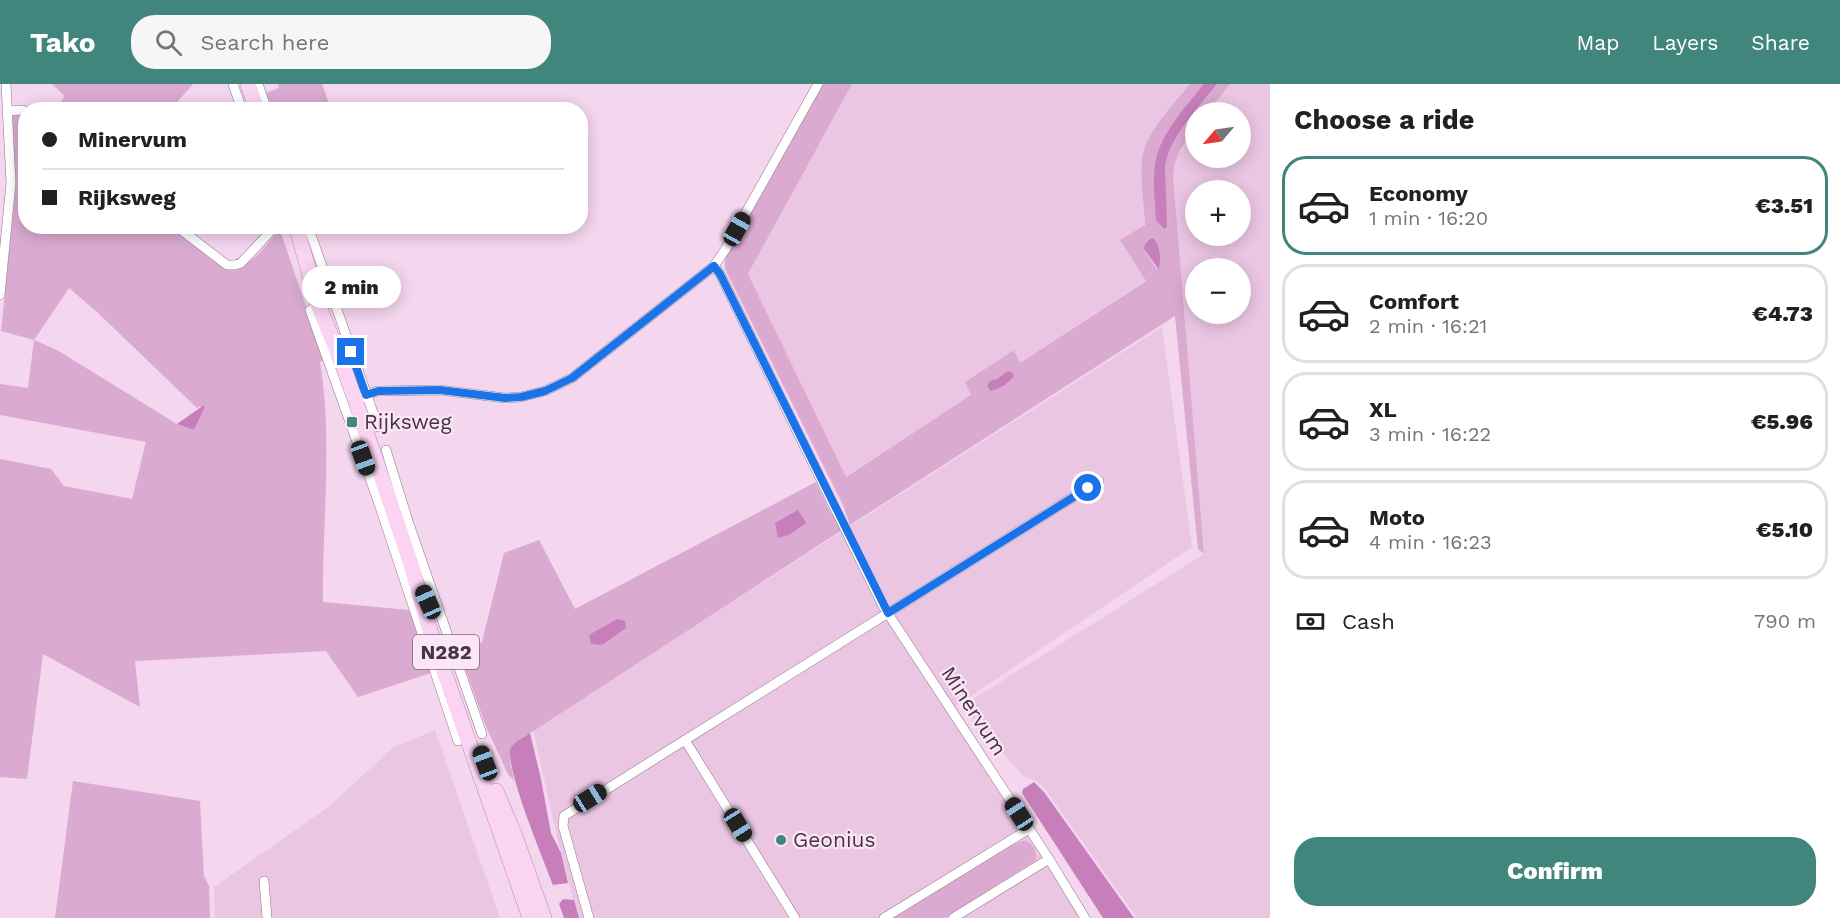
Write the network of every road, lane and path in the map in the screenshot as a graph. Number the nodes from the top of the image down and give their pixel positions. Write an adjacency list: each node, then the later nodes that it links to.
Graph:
1 (6, 84): 10 (street)
2 (233, 84): 6 (street)
3 (248, 84): 7 (main road)
4 (258, 84): 8 (street)
5 (818, 84): 16 (street)
6 (239, 102)
7 (254, 102)
8 (264, 102)
9 (18, 110): 10 (street)
10 (8, 111): 15 (street)
11 (186, 234): 12 (street)
12 (268, 234)
13 (299, 234): 18 (main road, N282)
14 (310, 234): 19 (street)
15 (3, 251): 17 (street)
16 (714, 266): 19 (street); 24 (street, Minervum)
17 (0, 295)
18 (323, 306): 19 (main road, N282); 25 (street)
19 (361, 398): 20 (street); 23 (main road, N282)
20 (378, 427)
21 (386, 450): 23 (street)
22 (1099, 481): 24 (street)
23 (416, 562): 25 (main road, N282); 26 (street)
24 (888, 613): 27 (street); 28 (street, Minervum)
25 (429, 628): 26 (main road, N282)
26 (472, 740): 32 (main road, N282)
27 (685, 740): 33 (street); 34 (street)
28 (1029, 829): 29 (street, Minervum); 35 (street)
29 (1049, 859): 36 (street); 37 (street, Minervum)
30 (264, 881): 31 (street)
31 (267, 918)
32 (534, 918)
33 (589, 918)
34 (795, 918)
35 (884, 918)
36 (953, 918)
37 (1085, 918)

